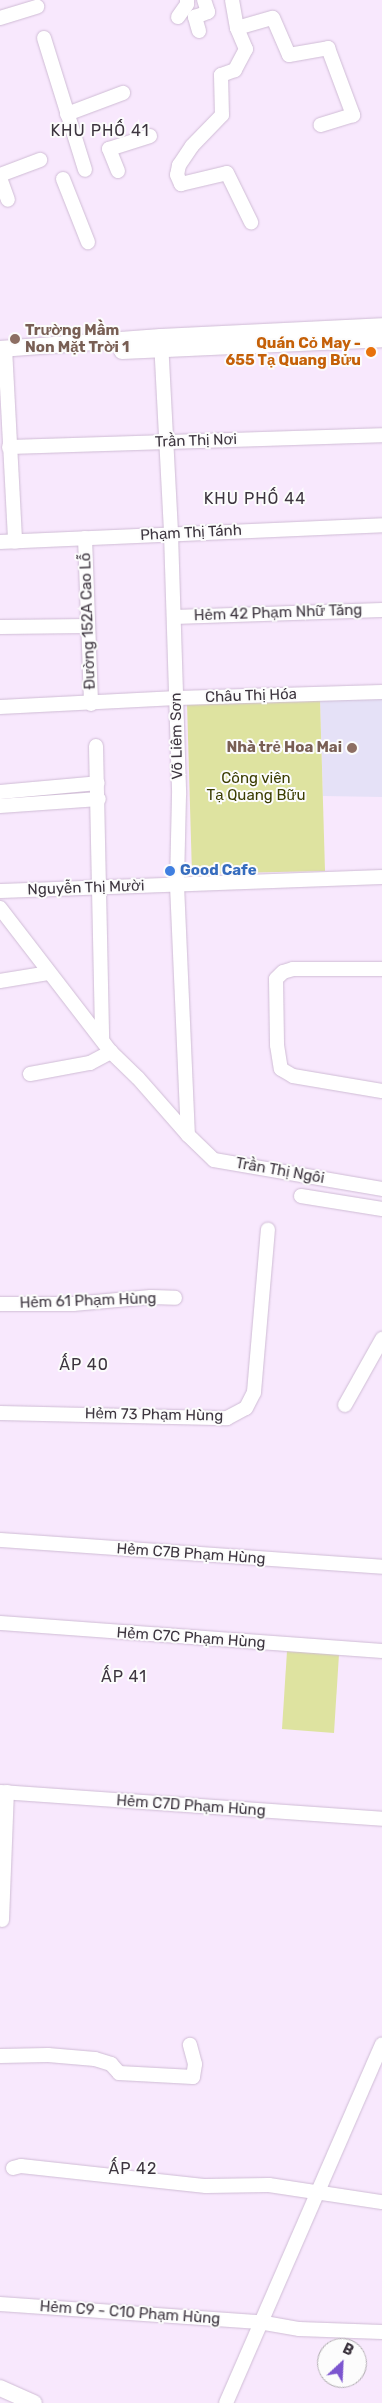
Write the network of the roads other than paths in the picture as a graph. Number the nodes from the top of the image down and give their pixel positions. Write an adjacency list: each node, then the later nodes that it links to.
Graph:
1 (187, 0): 5 (street)
2 (204, 0): 8 (street)
3 (232, 0): 7 (street)
4 (37, 7): 6 (street)
5 (178, 17)
6 (0, 18)
7 (237, 28): 10 (street); 14 (street)
8 (199, 31)
9 (44, 38): 13 (street)
10 (246, 48): 11 (street); 22 (street)
11 (254, 60)
12 (124, 93): 13 (street)
13 (67, 114): 17 (street)
14 (321, 125)
15 (150, 136): 18 (street)
16 (40, 160): 19 (street)
17 (85, 170)
18 (118, 171)
19 (0, 176): 21 (street)
20 (63, 179): 23 (street)
21 (8, 200)
22 (251, 222)
23 (88, 242)
24 (382, 326): 26 (main road)
25 (382, 339): 26 (main road)
26 (162, 343): 27 (main road); 30 (street, Võ Liêm Sơn)
27 (3, 353): 28 (street)
28 (4, 412): 31 (street)
29 (382, 435): 30 (street, Trần Thị Nơi)
30 (167, 442): 31 (street, Trần Thị Nơi); 33 (street, Võ Liêm Sơn)
31 (9, 447): 36 (street)
32 (382, 525): 33 (street, Phạm Thị Tánh)
33 (171, 534): 34 (street, Phạm Thị Tánh); 38 (street, Võ Liêm Sơn)
34 (85, 538): 36 (street, Phạm Thị Tánh); 39 (street, Đường 152A Cao Lỗ)
35 (0, 542): 36 (street, Phạm Thị Tánh)
36 (15, 542)
37 (382, 610): 38 (street, Hẻm 42 Phạm Nhữ Tăng)
38 (174, 617): 42 (street, Võ Liêm Sơn)
39 (88, 626): 40 (street); 43 (street, Đường 152A Cao Lỗ)
40 (0, 628)
41 (382, 692): 42 (street, Châu Thị Hóa)
42 (177, 698): 43 (street, Châu Thị Hóa); 51 (street, Võ Liêm Sơn)
43 (91, 704): 44 (street, Châu Thị Hóa)
44 (0, 707)
45 (96, 746): 46 (street)
46 (98, 783): 47 (street); 48 (street)
47 (0, 792)
48 (99, 799): 49 (street); 52 (street)
49 (0, 806)
50 (382, 878): 51 (street, Nguyễn Thị Mười)
51 (177, 885): 52 (street, Nguyễn Thị Mười); 62 (street, Võ Liêm Sơn)
52 (101, 888): 53 (street, Nguyễn Thị Mười); 58 (street)
53 (0, 891)
54 (0, 908): 56 (street, Trần Thị Ngôi)
55 (382, 969): 61 (street)
56 (50, 973): 57 (street); 58 (street, Trần Thị Ngôi)
57 (0, 980)
58 (102, 1040): 59 (street, Trần Thị Ngôi)
59 (110, 1052): 60 (street); 62 (street, Trần Thị Ngôi)
60 (30, 1074)
61 (382, 1091)
62 (188, 1135): 63 (street, Trần Thị Ngôi)
63 (382, 1189)
64 (301, 1196): 65 (street, Trần Thị Ngôi)
65 (382, 1209)
66 (268, 1230): 71 (street, Hẻm 73 Phạm Hùng)
67 (175, 1298): 68 (street, Hẻm 61 Phạm Hùng)
68 (0, 1304)
69 (382, 1339): 70 (street)
70 (345, 1405)
71 (0, 1413)
72 (0, 1540): 73 (street, Hẻm C7B Phạm Hùng)
73 (382, 1568)
74 (0, 1623): 75 (street, Hẻm C7C Phạm Hùng)
75 (382, 1651)
76 (3, 1792): 77 (street, Hẻm C7D Phạm Hùng); 78 (street)
77 (382, 1819)
78 (2, 1920)
79 (382, 2044): 83 (street)
80 (190, 2045): 81 (street)
81 (0, 2056)
82 (13, 2168): 83 (street)
83 (317, 2192): 84 (street); 86 (street)
84 (382, 2202)
85 (0, 2304): 86 (street, Hẻm C9 - C10 Phạm Hùng)
86 (259, 2322): 87 (street, Hẻm C9 - C10 Phạm Hùng); 90 (street)
87 (382, 2332)
88 (0, 2388): 89 (main road)
89 (34, 2403)
90 (226, 2403)

